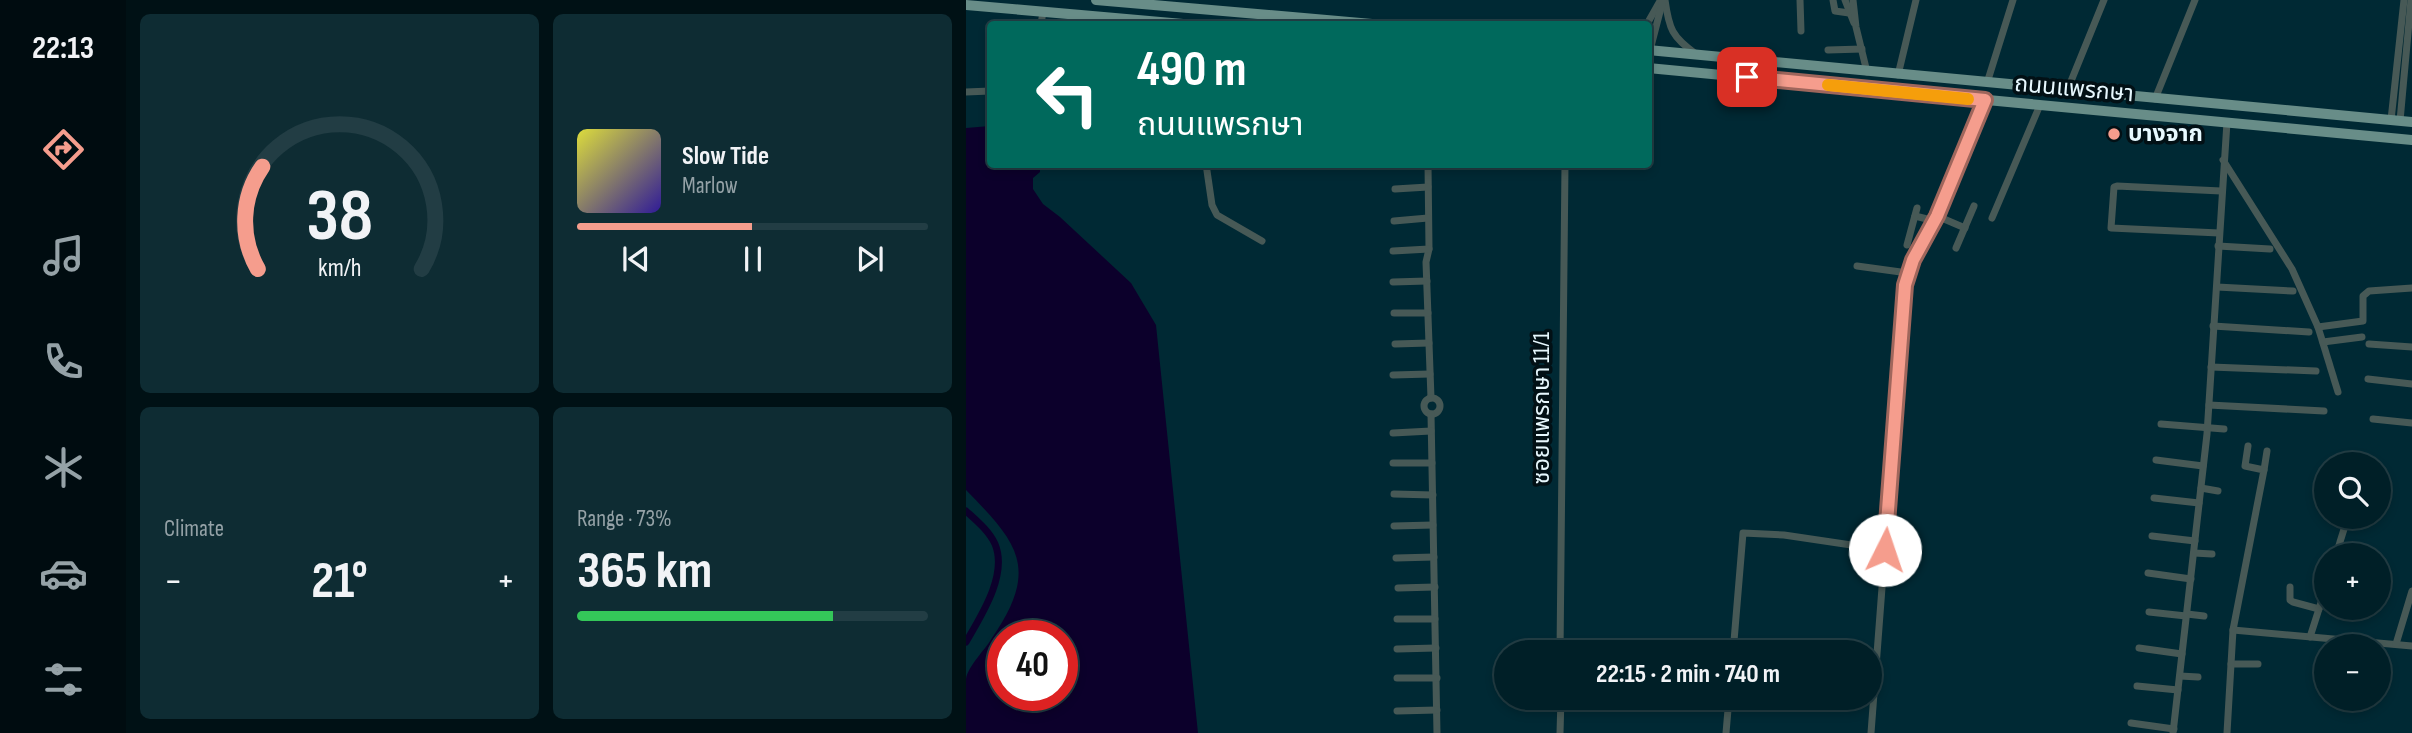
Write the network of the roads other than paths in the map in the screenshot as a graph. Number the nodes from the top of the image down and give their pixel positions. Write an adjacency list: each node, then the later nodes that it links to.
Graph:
1 (1096, 0): 13 (main road)
2 (1663, 0): 21 (street); 24 (street); 28 (street)
3 (1800, 0): 23 (street)
4 (1833, 0): 16 (street)
5 (1845, 0): 16 (street)
6 (1853, 0): 22 (street)
7 (1916, 0): 31 (street)
8 (2012, 0): 32 (street)
9 (2104, 0): 34 (street)
10 (2194, 0): 36 (street)
11 (2404, 0): 39 (street)
12 (2411, 0): 39 (street)
13 (1160, 3): 17 (main road)
14 (966, 5): 15 (main road)
15 (1043, 12): 18 (street); 19 (main road)
16 (1849, 13): 22 (street)
17 (1274, 20): 20 (main road)
18 (1042, 21)
19 (1148, 21)
20 (1299, 21)
21 (1649, 21)
22 (1856, 27): 25 (street)
23 (1801, 31)
24 (1652, 39)
25 (1862, 49): 27 (street); 30 (street)
26 (1652, 50): 28 (main road, ถนนแพรกษา)
27 (1828, 50)
28 (1698, 55): 30 (main road, ถนนแพรกษา)
29 (1652, 68): 37 (main road, ถนนแพรกษา)
30 (1867, 72): 31 (main road, ถนนแพรกษา)
31 (1898, 75): 32 (main road, ถนนแพรกษา)
32 (1986, 83): 34 (main road, ถนนแพรกษา)
33 (987, 91): 35 (street)
34 (2067, 91): 36 (main road, ถนนแพรกษา)
35 (966, 92)
36 (2155, 99): 39 (main road, ถนนแพรกษา)
37 (1985, 100): 38 (main road, ถนนแพรกษา); 52 (street)
38 (2040, 105): 40 (main road, ถนนแพรกษา); 53 (street)
39 (2395, 121): 41 (main road, ถนนแพรกษา)
40 (2227, 122): 42 (main road, ถนนแพรกษา); 43 (street)
41 (2412, 122)
42 (2412, 140)
43 (2223, 159): 49 (street); 74 (street)
44 (1207, 168): 57 (street)
45 (1427, 168): 47 (street)
46 (1565, 168): 135 (street, ซอยแพรกษา 11/1)
47 (1428, 187): 48 (street); 51 (street)
48 (1395, 189)
49 (2221, 191): 56 (street); 56 (street)
50 (1974, 206): 55 (street)
51 (1428, 218): 54 (street); 62 (street)
52 (1936, 218): 55 (street); 58 (street); 65 (street)
53 (1992, 218)
54 (1394, 221)
55 (1965, 228): 60 (street)
56 (2219, 233): 59 (street)
57 (1262, 241)
58 (1907, 245)
59 (2218, 246): 61 (street); 68 (street)
60 (1956, 248)
61 (2270, 248)
62 (1429, 249): 63 (street); 66 (street)
63 (1393, 251)
64 (1857, 266): 65 (street)
65 (1908, 273): 115 (street)
66 (1427, 281): 67 (street); 72 (street)
67 (1393, 282)
68 (2217, 287): 70 (street); 73 (street)
69 (2412, 288): 74 (street)
70 (2293, 291)
71 (1394, 313): 72 (street)
72 (1428, 313): 78 (street)
73 (2213, 326): 75 (street); 82 (street)
74 (2318, 327): 77 (street)
75 (2309, 332)
76 (2362, 337): 77 (street)
77 (2323, 342): 88 (street)
78 (1429, 343): 79 (street); 84 (street)
79 (1395, 344)
80 (2369, 344): 81 (street)
81 (2412, 347)
82 (2211, 367): 83 (street); 89 (street)
83 (2316, 372)
84 (1430, 374): 85 (street); 96 (street)
85 (1393, 375)
86 (2368, 379): 87 (street)
87 (2412, 384)
88 (2338, 392)
89 (2209, 405): 90 (street); 94 (street)
90 (2324, 411)
91 (2373, 419): 92 (street)
92 (2412, 423)
93 (2161, 424): 94 (street)
94 (2207, 428): 95 (street); 103 (street)
95 (2224, 429)
96 (1432, 431): 97 (street); 102 (street)
97 (1393, 433)
98 (2248, 446): 104 (street)
99 (2267, 451): 104 (street)
100 (2156, 460): 103 (street)
101 (1393, 463): 102 (street)
102 (1432, 463): 108 (street)
103 (2203, 466): 105 (street)
104 (2264, 470): 133 (street)
105 (2201, 488): 106 (street); 110 (street)
106 (2218, 491)
107 (1394, 494): 108 (street)
108 (1433, 495): 111 (street)
109 (2154, 498): 110 (street)
110 (2199, 503): 114 (street)
111 (1433, 525): 112 (street); 118 (street)
112 (1394, 526)
113 (2152, 536): 114 (street)
114 (2195, 541): 116 (street)
115 (1885, 550): 136 (street); 160 (street)
116 (2193, 552): 117 (street); 121 (street)
117 (2212, 554)
118 (1434, 557): 119 (street); 122 (street)
119 (1396, 558)
120 (2148, 573): 121 (street)
121 (2191, 579): 128 (street)
122 (1435, 587): 124 (street); 131 (street)
123 (2290, 587): 126 (street)
124 (1398, 588)
125 (2412, 591): 137 (street)
126 (2314, 608)
127 (2148, 612): 128 (street)
128 (2187, 615): 129 (street); 142 (street)
129 (2204, 616)
130 (1397, 619): 131 (street)
131 (1435, 619): 139 (street)
132 (2315, 620): 134 (street)
133 (2233, 630): 134 (street); 143 (street)
134 (2310, 637): 137 (street)
135 (1560, 640)
136 (1733, 640)
137 (2396, 644): 138 (street)
138 (2412, 646)
139 (1436, 648): 141 (street); 148 (street)
140 (2139, 648): 142 (street)
141 (1397, 649)
142 (2182, 654): 145 (street)
143 (2231, 664): 144 (street); 161 (street)
144 (2258, 664)
145 (2180, 676): 146 (street); 150 (street)
146 (2198, 677)
147 (1397, 678): 148 (street)
148 (1437, 678): 151 (street)
149 (2137, 686): 150 (street)
150 (2178, 690): 156 (street)
151 (1437, 710): 154 (street); 157 (street)
152 (1561, 710): 158 (street)
153 (1728, 710): 159 (street)
154 (1397, 711)
155 (2131, 723): 156 (street)
156 (2174, 731)
157 (1437, 733)
158 (1560, 733)
159 (1726, 733)
160 (1871, 733)
161 (2227, 733)

